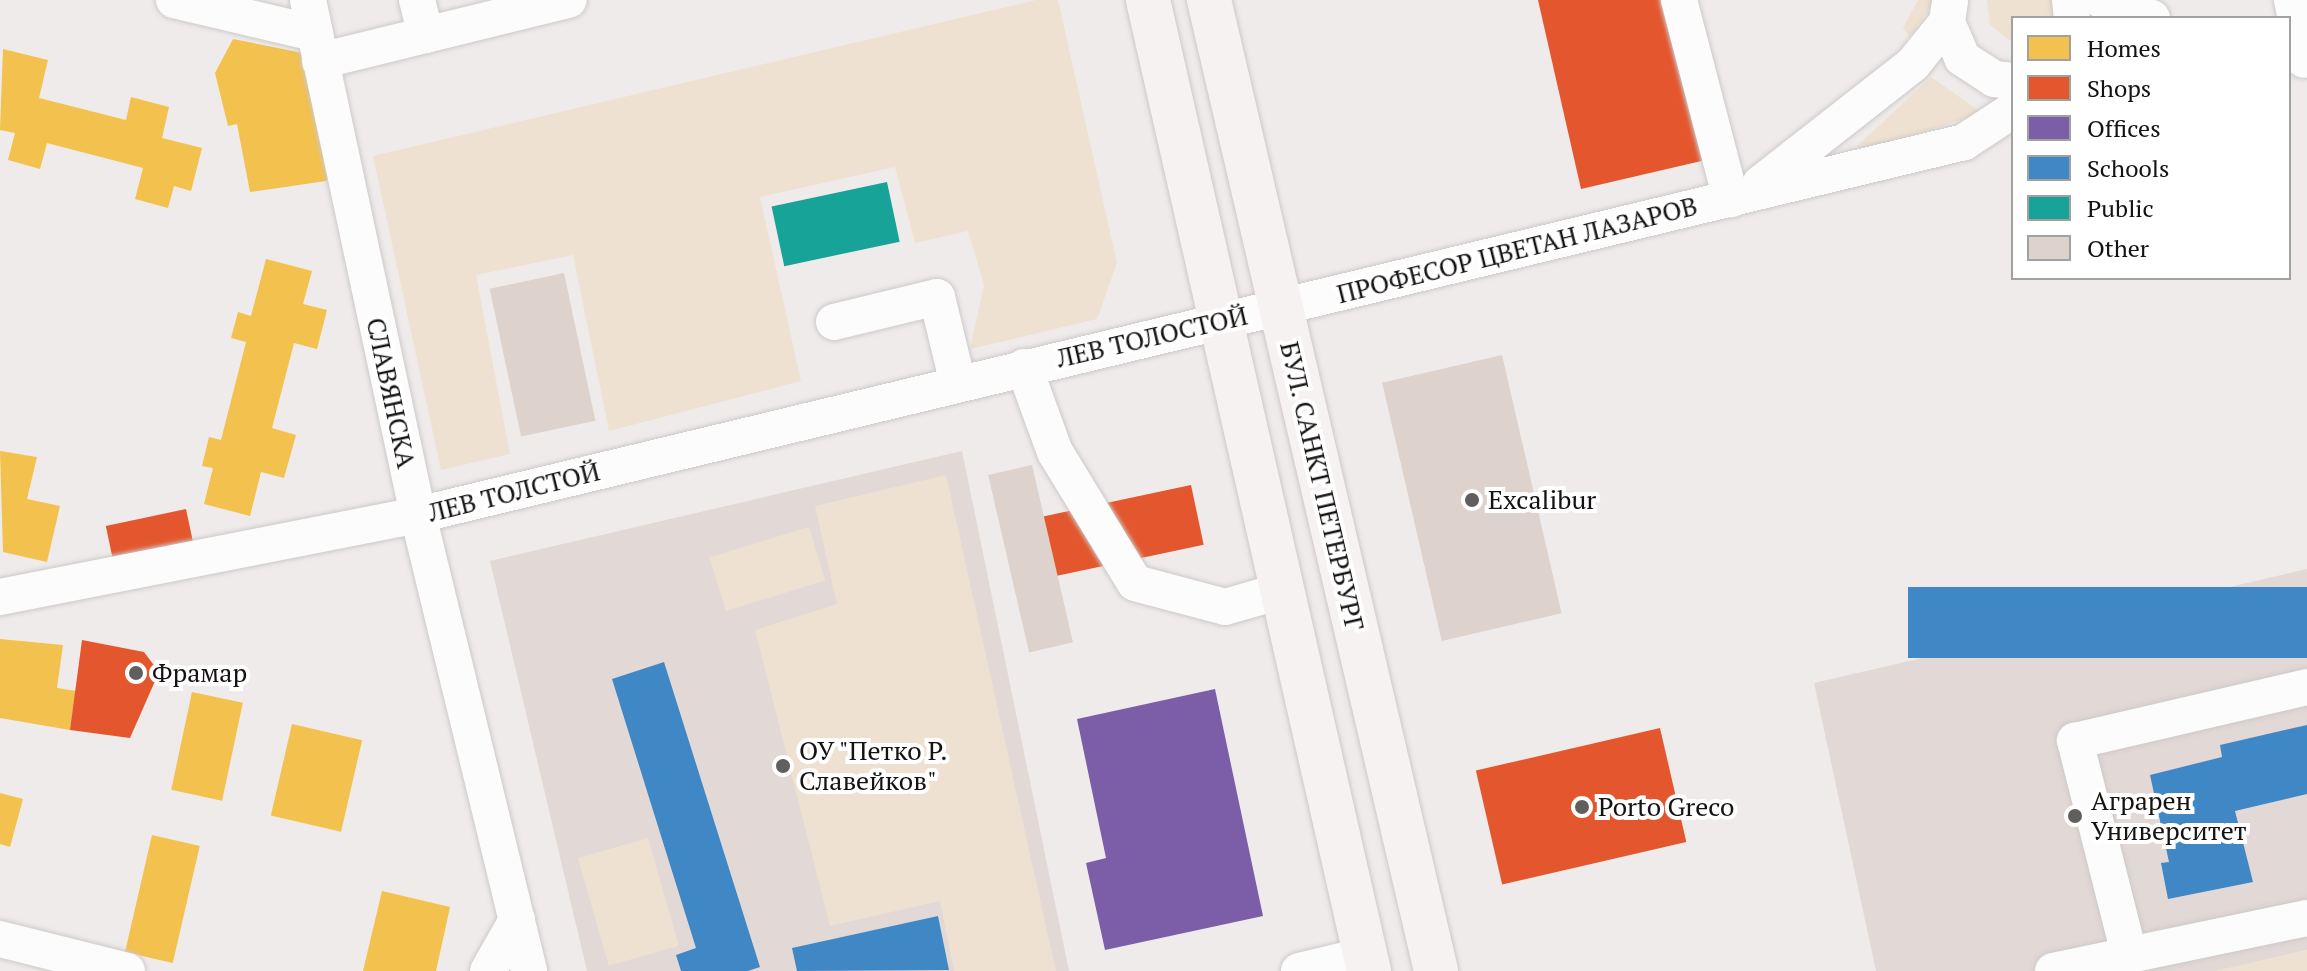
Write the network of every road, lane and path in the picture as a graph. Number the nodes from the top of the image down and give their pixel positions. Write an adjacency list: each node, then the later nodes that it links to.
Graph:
1 (174, 0): 11 (street)
2 (417, 0): 12 (street)
3 (569, 0): 12 (street)
4 (1148, 0): 19 (main road)
5 (1209, 0): 17 (main road, БУЛ. САНКТ ПЕТЕРБУРГ)
6 (1679, 0): 16 (street)
7 (2101, 0): 10 (street)
8 (2292, 0): 13 (street)
9 (1949, 11): 14 (street); 16 (street, ПРОФЕСОР ЦВЕТАН ЛАЗАРОВ)
10 (2146, 16)
11 (314, 31): 12 (street); 22 (street, СЛАВЯНСКА)
12 (426, 35)
13 (2300, 61)
14 (2011, 81)
15 (2011, 111): 16 (street, ПРОФЕСОР ЦВЕТАН ЛАЗАРОВ)
16 (1742, 194): 17 (street, ПРОФЕСОР ЦВЕТАН ЛАЗАРОВ)
17 (1280, 306): 19 (street, ЛЕВ ТОЛОСТОЙ); 35 (main road, БУЛ. САНКТ ПЕТЕРБУРГ)
18 (834, 322): 21 (street)
19 (1223, 322): 20 (street, ЛЕВ ТОЛОСТОЙ); 23 (main road)
20 (1024, 367): 21 (street, ЛЕВ ТОЛСТОЙ); 23 (street)
21 (958, 384): 22 (street, ЛЕВ ТОЛСТОЙ)
22 (418, 515): 24 (street, ЛЕВ ТОЛСТОЙ); 27 (street, СЛАВЯНСКА)
23 (1284, 590): 30 (main road)
24 (0, 597)
25 (2307, 687): 29 (street)
26 (2307, 918): 29 (street)
27 (517, 920): 32 (street); 33 (street, СЛАВЯНСКА)
28 (0, 939): 31 (street)
29 (2129, 954): 36 (street)
30 (1368, 963): 34 (street)
31 (127, 971)
32 (488, 971)
33 (529, 971)
34 (1299, 971)
35 (1436, 971)
36 (2053, 971)

